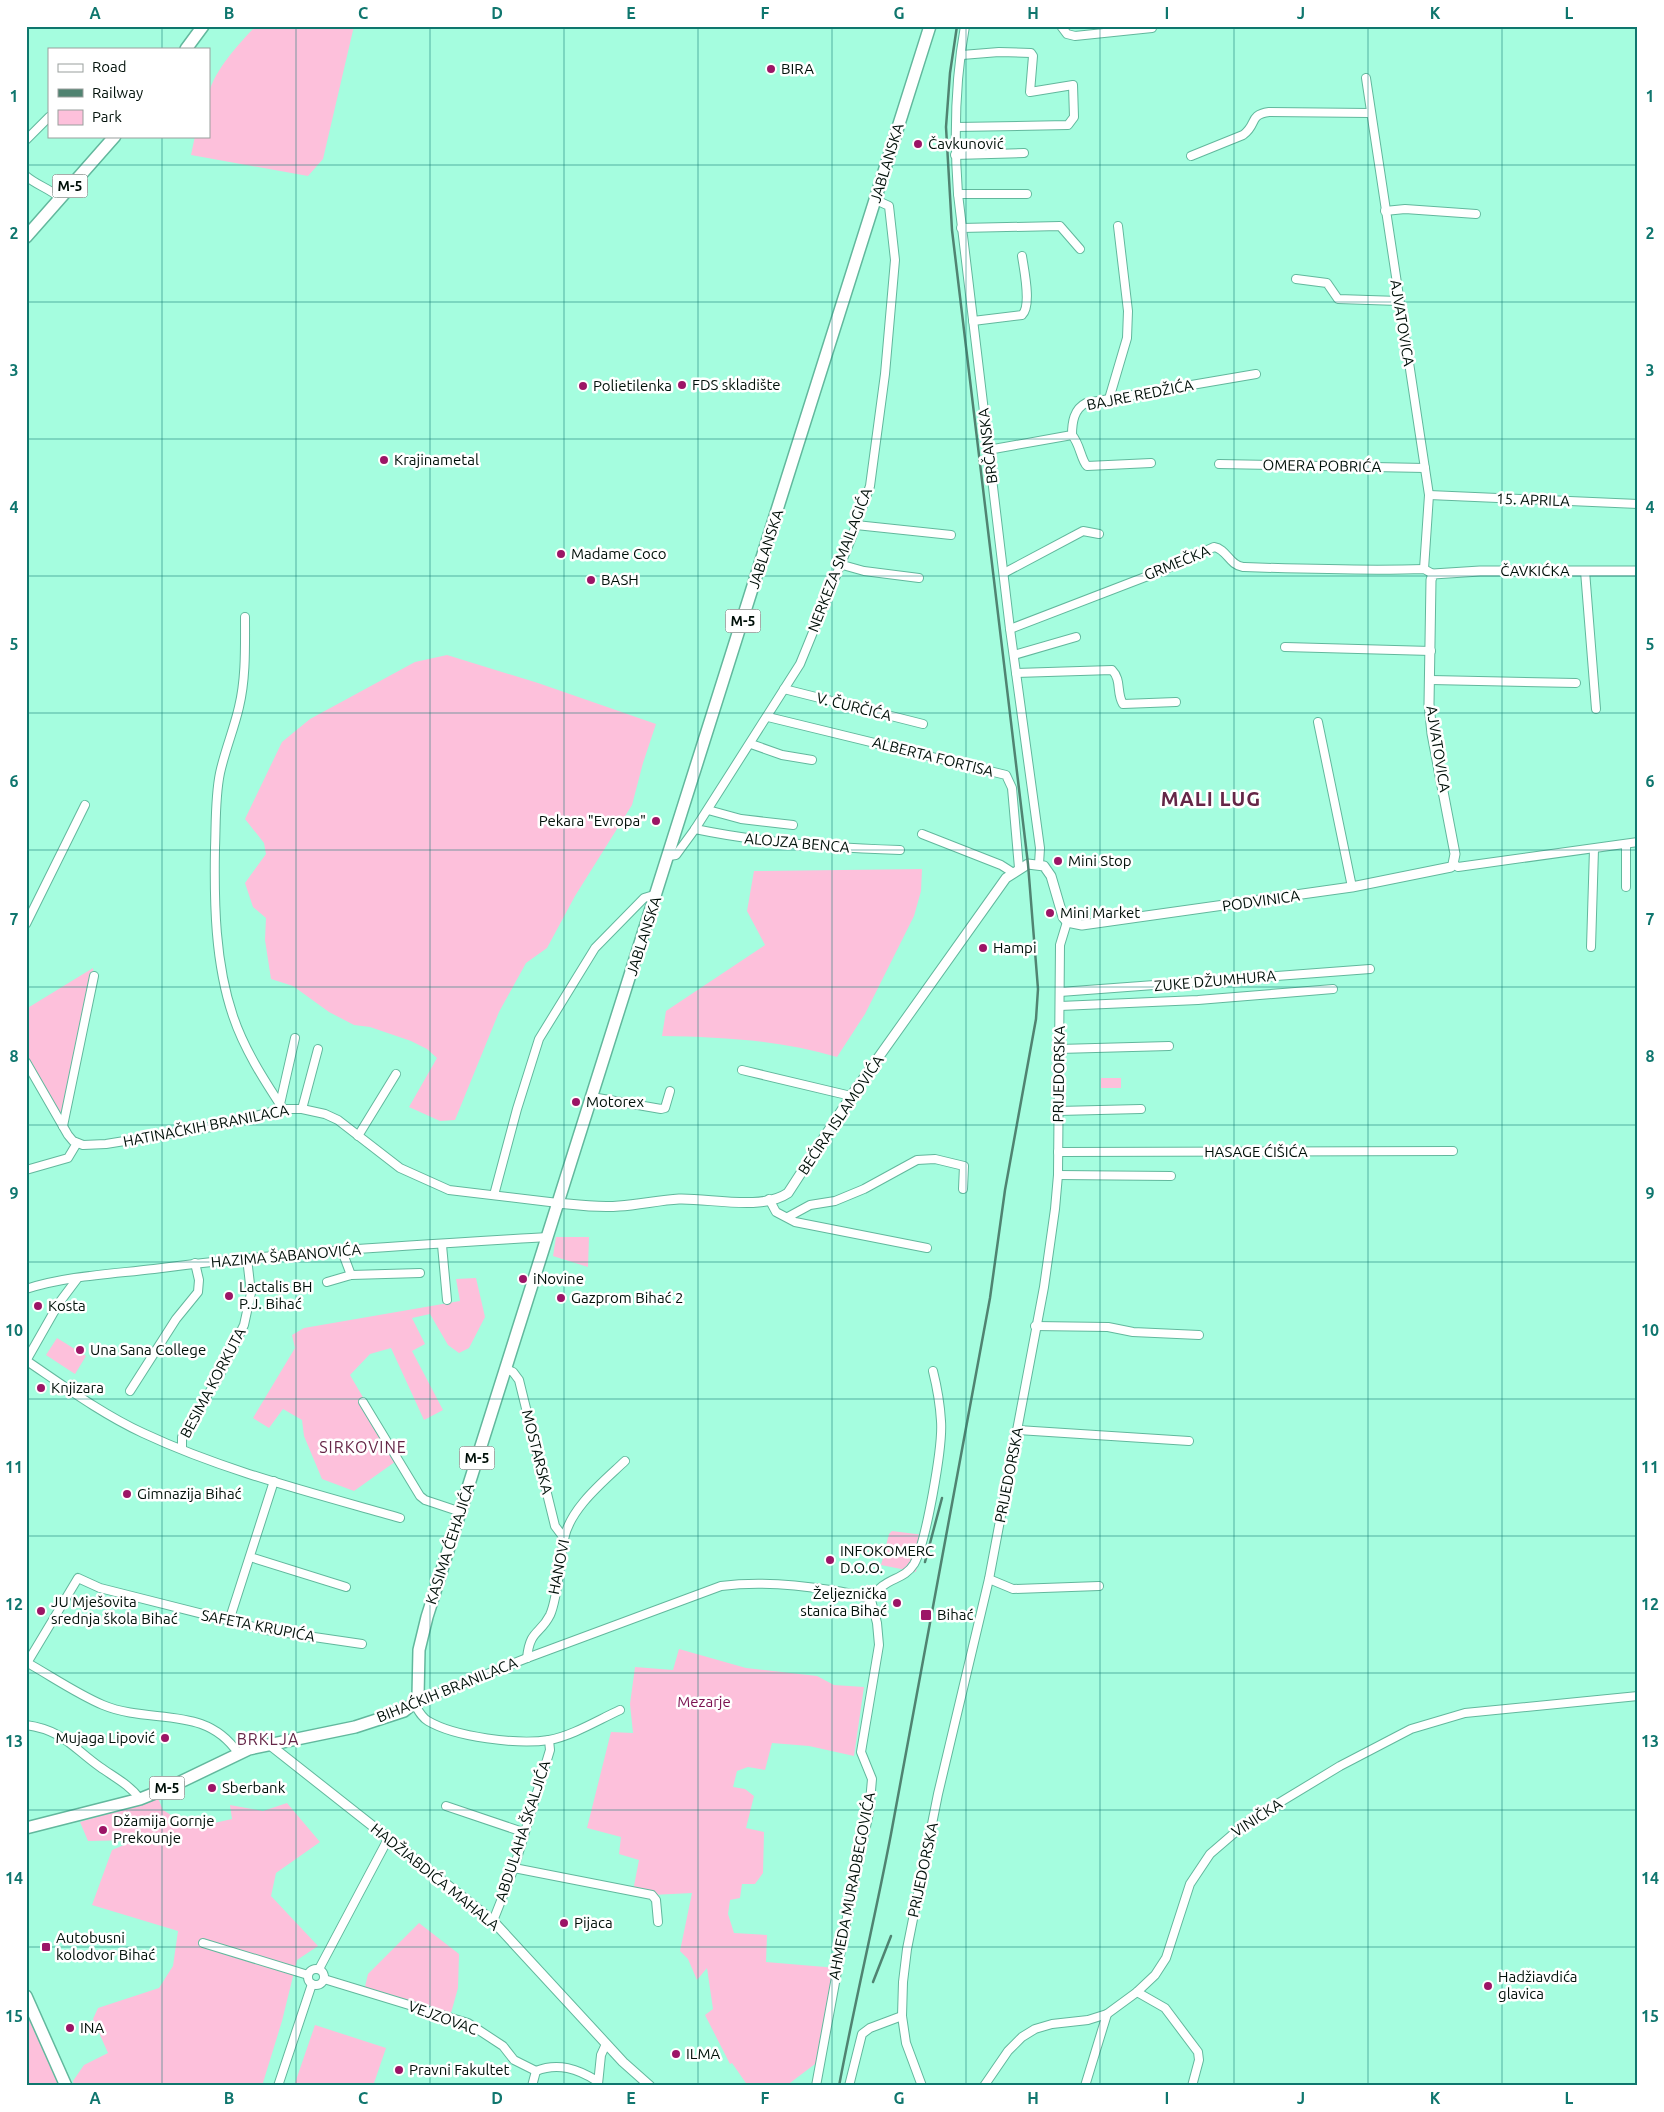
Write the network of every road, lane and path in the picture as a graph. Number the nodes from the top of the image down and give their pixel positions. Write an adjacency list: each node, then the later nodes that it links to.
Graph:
1 (203, 26): 6 (main road)
2 (930, 26): 21 (main road, JABLANSKA / M-5)
3 (965, 26): 7 (street, BRČANSKA)
4 (1060, 26): 5 (street)
5 (1152, 28)
6 (187, 48)
7 (962, 55): 11 (street, BRČANSKA); 11 (street)
8 (1366, 78): 9 (street, AJVATOVICA)
9 (1370, 113): 16 (street); 22 (street, AJVATOVICA)
10 (48, 118): 13 (street)
11 (956, 127): 15 (street, BRČANSKA)
12 (113, 138): 20 (main road, M-5)
13 (26, 140)
14 (1024, 153): 15 (street)
15 (955, 155): 18 (street, BRČANSKA)
16 (1191, 156)
17 (26, 176): 20 (street)
18 (958, 194): 19 (street); 25 (street, BRČANSKA)
19 (1027, 194)
20 (60, 198): 26 (main road, M-5)
21 (876, 200): 41 (street, NERKEZA SMAILAGIĆA); 77 (main road, JABLANSKA / M-5)
22 (1385, 211): 23 (street); 30 (street, AJVATOVICA)
23 (1476, 214)
24 (1118, 226): 33 (street)
25 (961, 228): 27 (street); 31 (street, BRČANSKA)
26 (26, 237)
27 (1080, 249)
28 (1022, 256): 31 (street)
29 (1296, 279): 30 (street)
30 (1399, 301): 38 (street, AJVATOVICA)
31 (973, 321): 35 (street, BRČANSKA)
32 (1256, 374): 33 (street, BAJRE REDŽIĆA)
33 (1109, 399): 34 (street, BAJRE REDŽIĆA)
34 (1072, 435): 35 (street); 36 (street)
35 (988, 450): 48 (street, BRČANSKA)
36 (1151, 463)
37 (1219, 464): 38 (street, OMERA POBRIĆA)
38 (1425, 468): 39 (street, AJVATOVICA)
39 (1428, 495): 40 (street, 15. APRILA); 45 (street, AJVATOVICA)
40 (1638, 504)
41 (856, 525): 42 (street); 44 (street, NERKEZA SMAILAGIĆA)
42 (951, 534)
43 (1099, 534): 48 (street)
44 (840, 564): 50 (street); 60 (street, NERKEZA SMAILAGIĆA)
45 (1424, 569): 49 (street); 52 (street, GRMEČKA)
46 (1585, 571): 47 (street, ČAVKIĆKA); 49 (street, ČAVKIĆKA); 62 (street)
47 (1638, 571)
48 (1004, 573): 52 (street, BRČANSKA)
49 (1433, 574): 55 (street, AJVATOVICA)
50 (919, 578)
51 (245, 617): 102 (street)
52 (1010, 629): 56 (street, BRČANSKA)
53 (1076, 638): 56 (street)
54 (1285, 647): 55 (street)
55 (1431, 651): 58 (street, AJVATOVICA)
56 (1014, 655): 57 (street, BRČANSKA)
57 (1016, 673): 61 (street); 78 (street, BRČANSKA)
58 (1431, 680): 59 (street); 79 (street, AJVATOVICA)
59 (1576, 683)
60 (784, 689): 63 (street, NERKEZA SMAILAGIĆA); 65 (street, V. ČURČIĆA)
61 (1176, 702)
62 (1596, 709)
63 (768, 716): 66 (street, NERKEZA SMAILAGIĆA); 80 (street, ALBERTA FORTISA)
64 (1318, 722): 82 (street)
65 (923, 724)
66 (751, 744): 67 (street); 69 (street, NERKEZA SMAILAGIĆA)
67 (812, 760)
68 (85, 805): 85 (street)
69 (708, 810): 70 (street); 71 (street, NERKEZA SMAILAGIĆA)
70 (793, 825)
71 (695, 830): 76 (street, ALOJZA BENCA); 77 (street, NERKEZA SMAILAGIĆA)
72 (922, 834): 80 (street)
73 (1638, 842): 74 (street)
74 (1626, 844): 75 (street); 81 (street)
75 (1594, 849): 79 (street); 86 (street)
76 (900, 850)
77 (669, 856): 83 (main road, JABLANSKA / M-5)
78 (1039, 864): 80 (street); 84 (street)
79 (1454, 864): 82 (street, PODVINICA)
80 (1016, 870): 100 (street, BEĆIRA ISLAMOVIĆA)
81 (1626, 887)
82 (1352, 888): 84 (street, PODVINICA)
83 (657, 894): 101 (main road, JABLANSKA / M-5); 115 (street)
84 (1067, 922): 90 (street, PRIJEDORSKA)
85 (26, 924)
86 (1591, 947)
87 (1370, 969): 90 (street, ZUKE DŽUMHURA)
88 (94, 976): 106 (street)
89 (1333, 989): 91 (street)
90 (1060, 992): 91 (street, PRIJEDORSKA)
91 (1060, 1006): 95 (street, PRIJEDORSKA)
92 (295, 1038): 102 (street)
93 (1169, 1046): 95 (street)
94 (318, 1049): 103 (street)
95 (1059, 1049): 105 (street, PRIJEDORSKA)
96 (26, 1062): 106 (street)
97 (742, 1070): 100 (street)
98 (396, 1074): 107 (street)
99 (670, 1091): 101 (street)
100 (850, 1096): 116 (street, BEĆIRA ISLAMOVIĆA)
101 (592, 1097): 117 (main road, JABLANSKA / M-5)
102 (282, 1106): 103 (street, HATINAČKIH BRANILACA); 108 (street, HATINAČKIH BRANILACA)
103 (302, 1109): 107 (street, HATINAČKIH BRANILACA)
104 (1141, 1109): 105 (street)
105 (1058, 1111): 110 (street, PRIJEDORSKA)
106 (63, 1126): 108 (street)
107 (358, 1136): 115 (street, HATINAČKIH BRANILACA)
108 (77, 1143): 111 (street)
109 (1453, 1151): 110 (street, HASAGE ĆIŠIĆA)
110 (1058, 1152): 112 (street, PRIJEDORSKA)
111 (26, 1170)
112 (1058, 1175): 113 (street); 132 (street, PRIJEDORSKA)
113 (1171, 1176)
114 (963, 1189): 119 (street)
115 (494, 1194): 117 (street, HATINAČKIH BRANILACA)
116 (770, 1199): 117 (street, BEĆIRA ISLAMOVIĆA); 119 (street)
117 (558, 1203): 118 (main road, JABLANSKA / M-5)
118 (554, 1215): 120 (main road, KASIMA ĆEHAJIĆA / M-5)
119 (788, 1217): 122 (street)
120 (547, 1237): 121 (street, HAZIMA ŠABANOVIĆA); 135 (main road, KASIMA ĆEHAJIĆA / M-5)
121 (442, 1245): 123 (street, HAZIMA ŠABANOVIĆA); 131 (street)
122 (927, 1248)
123 (342, 1251): 124 (street, HAZIMA ŠABANOVIĆA); 127 (street)
124 (247, 1258): 125 (street, HAZIMA ŠABANOVIĆA); 141 (street, BESIMA KORKUTA)
125 (195, 1264): 128 (street, HAZIMA ŠABANOVIĆA); 137 (street)
126 (420, 1273): 127 (street)
127 (351, 1275): 129 (street)
128 (77, 1279): 130 (street, HAZIMA ŠABANOVIĆA); 134 (street)
129 (327, 1282)
130 (26, 1290)
131 (448, 1300)
132 (1035, 1326): 133 (street); 139 (street, PRIJEDORSKA)
133 (1199, 1335)
134 (26, 1361): 141 (street)
135 (506, 1369): 144 (main road, KASIMA ĆEHAJIĆA / M-5); 146 (street, MOSTARSKA)
136 (933, 1371): 151 (street)
137 (130, 1391)
138 (363, 1402): 144 (street)
139 (1018, 1430): 140 (street); 148 (street, PRIJEDORSKA)
140 (1189, 1441)
141 (182, 1449): 143 (street)
142 (626, 1461): 146 (street, HANOVI)
143 (274, 1481): 145 (street); 147 (street)
144 (461, 1512): 157 (main road, KASIMA ĆEHAJIĆA / M-5)
145 (400, 1518)
146 (564, 1538): 154 (street, HANOVI)
147 (250, 1557): 150 (street); 152 (street)
148 (989, 1579): 149 (street); 179 (street, PRIJEDORSKA)
149 (1099, 1586)
150 (346, 1587)
151 (871, 1600): 154 (street, BIHAĆKIH BRANILACA); 187 (street, AHMEDA MURADBEGOVIĆA)
152 (229, 1621): 153 (street, SAFETA KRUPIĆA); 155 (street, SAFETA KRUPIĆA)
153 (362, 1644)
154 (527, 1658): 157 (street, BIHAĆKIH BRANILACA)
155 (27, 1663): 162 (street)
156 (1638, 1696): 176 (street, VINIČKA)
157 (414, 1703): 160 (street); 161 (main road, BIHAĆKIH BRANILACA / M-5)
158 (620, 1710): 160 (street)
159 (26, 1725): 163 (street)
160 (549, 1740): 166 (street, ABDULAHA ŠKALJIĆA)
161 (270, 1745): 162 (main road, BIHAĆKIH BRANILACA / M-5); 167 (street, HADŽIABDIĆA MAHALA)
162 (238, 1753): 163 (main road, BIHAĆKIH BRANILACA / M-5)
163 (140, 1799): 165 (main road, BIHAĆKIH BRANILACA / M-5)
164 (446, 1806): 166 (street)
165 (26, 1828)
166 (523, 1832): 168 (street, ABDULAHA ŠKALJIĆA)
167 (388, 1839): 169 (street, HADŽIABDIĆA MAHALA); 172 (street)
168 (514, 1868): 169 (street, ABDULAHA ŠKALJIĆA); 170 (street)
169 (493, 1921): 180 (street, HADŽIABDIĆA MAHALA)
170 (658, 1922)
171 (203, 1943): 173 (street)
172 (319, 1969): 173 (street); 174 (street)
173 (308, 1975): 175 (street)
174 (324, 1979): 175 (street); 181 (street, VEJZOVAC)
175 (312, 1984): 184 (street)
176 (1138, 1992): 178 (street, VINIČKA); 192 (street)
177 (26, 1996): 183 (main road)
178 (1107, 2014): 190 (street, VINIČKA); 191 (street)
179 (902, 2016): 188 (street); 189 (street, PRIJEDORSKA)
180 (606, 2044): 182 (street); 186 (street, HADŽIABDIĆA MAHALA)
181 (536, 2071): 182 (street); 185 (street)
182 (597, 2084)
183 (66, 2086)
184 (278, 2086)
185 (532, 2086)
186 (650, 2086)
187 (816, 2086)
188 (849, 2086)
189 (922, 2086)
190 (984, 2086)
191 (1085, 2086)
192 (1192, 2086)

